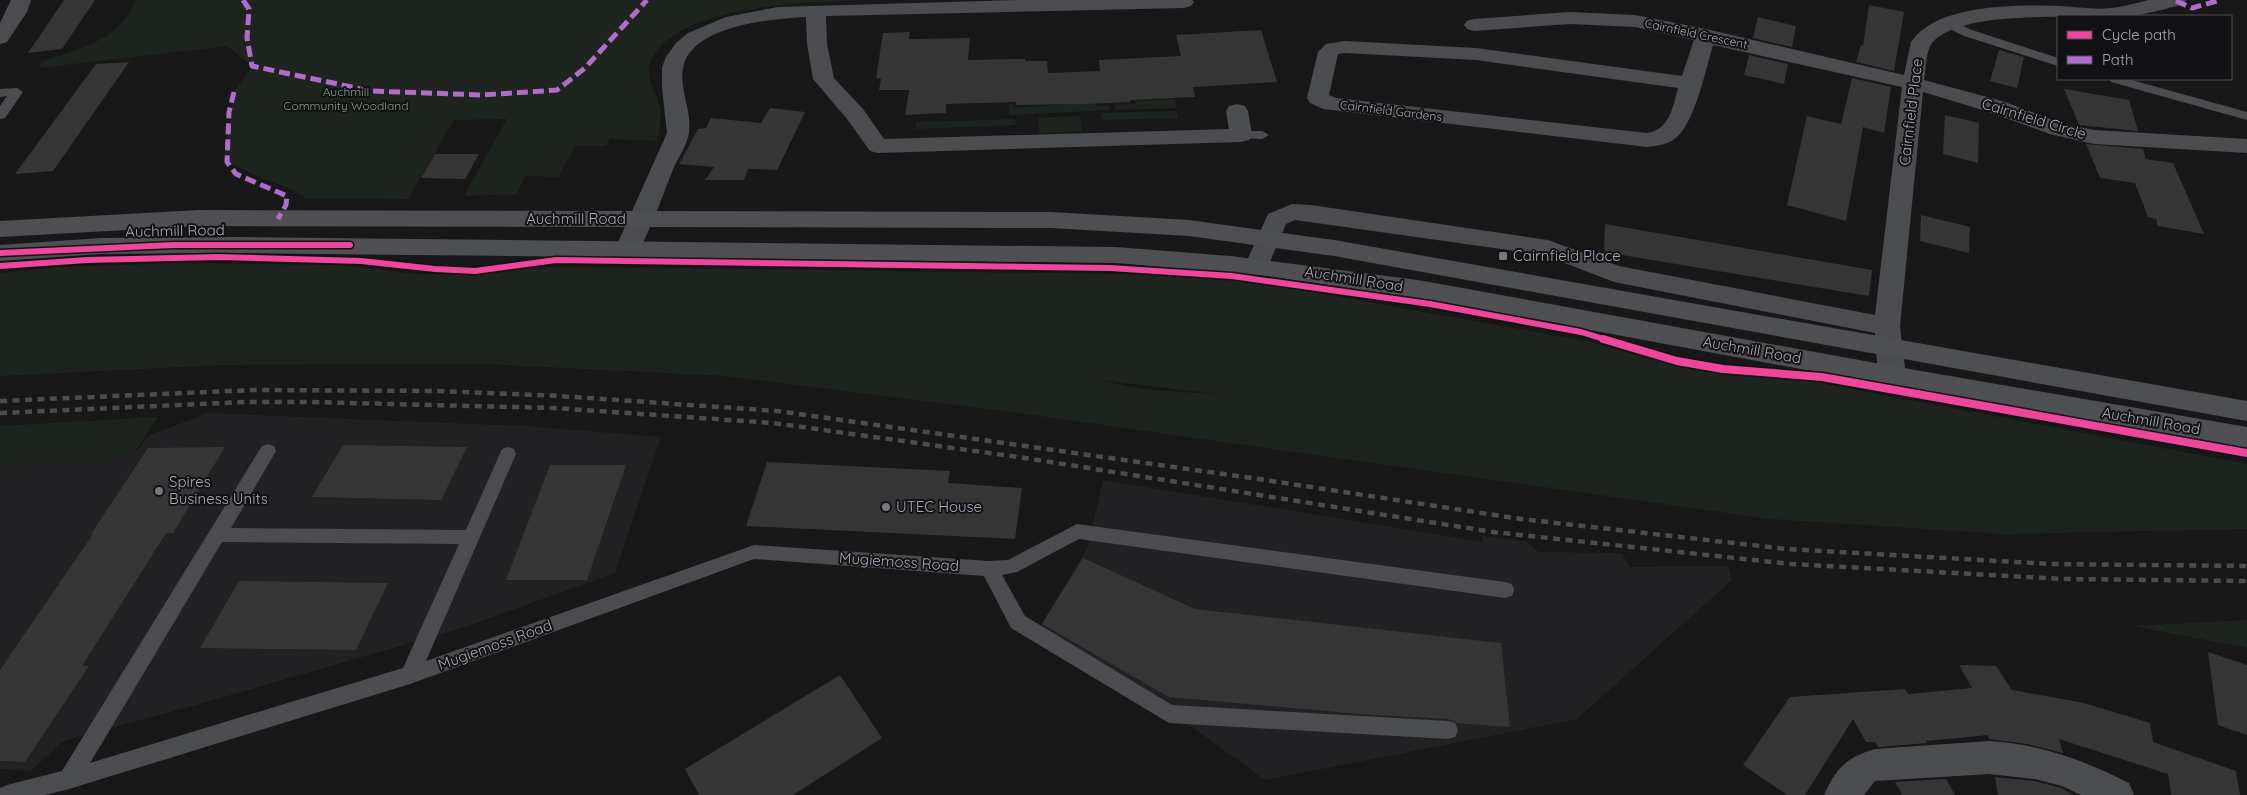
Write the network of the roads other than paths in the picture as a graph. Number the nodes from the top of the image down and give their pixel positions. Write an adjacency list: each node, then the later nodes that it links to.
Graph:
1 (21, 0): 10 (street)
2 (2176, 0): 5 (street, Cairnfield Place)
3 (1119, 2): 4 (street, Auchmill Road); 6 (street, Auchmill Road)
4 (1184, 2)
5 (2130, 5): 7 (street, Cairnfield Place)
6 (816, 12): 16 (street); 20 (street, Auchmill Road)
7 (1947, 23): 11 (lane); 14 (street, Cairnfield Place)
8 (1474, 25): 9 (street, Cairnfield Crescent)
9 (1706, 35): 13 (street, Cairnfield Gardens); 14 (street, Cairnfield Crescent)
10 (0, 38)
11 (2057, 62)
12 (2120, 80): 18 (lane)
13 (1690, 83): 13 (street, Cairnfield Gardens)
14 (1913, 84): 19 (street, Cairnfield Circle); 26 (street, Cairnfield Place)
15 (0, 93): 17 (lane)
16 (1237, 111)
17 (0, 115)
18 (2247, 116)
19 (2247, 146)
20 (642, 219): 21 (main road, Auchmill Road); 22 (main road, Auchmill Road); 23 (street, Auchmill Road)
21 (0, 229)
22 (1268, 238): 25 (street, Auchmill Road); 26 (main road, Auchmill Road); 26 (street, Auchmill Road)
23 (627, 249): 24 (main road, Auchmill Road); 25 (main road, Auchmill Road)
24 (0, 253)
25 (1257, 265): 27 (main road, Auchmill Road)
26 (1888, 337): 27 (street, Cairnfield Place); 28 (main road, Auchmill Road)
27 (1892, 376): 29 (main road, Auchmill Road)
28 (2247, 411)
29 (2247, 438)
30 (268, 451): 32 (lane)
31 (508, 454): 33 (lane)
32 (217, 535): 33 (lane); 38 (lane)
33 (471, 537): 36 (lane)
34 (989, 569): 35 (lane, Mugiemoss Road); 36 (lane, Mugiemoss Road); 37 (lane)
35 (1504, 590)
36 (410, 675): 38 (lane, Mugiemoss Road)
37 (1448, 730)
38 (69, 779): 39 (lane, Mugiemoss Road)
39 (7, 795)
40 (1842, 795): 41 (street)
41 (2116, 795)

